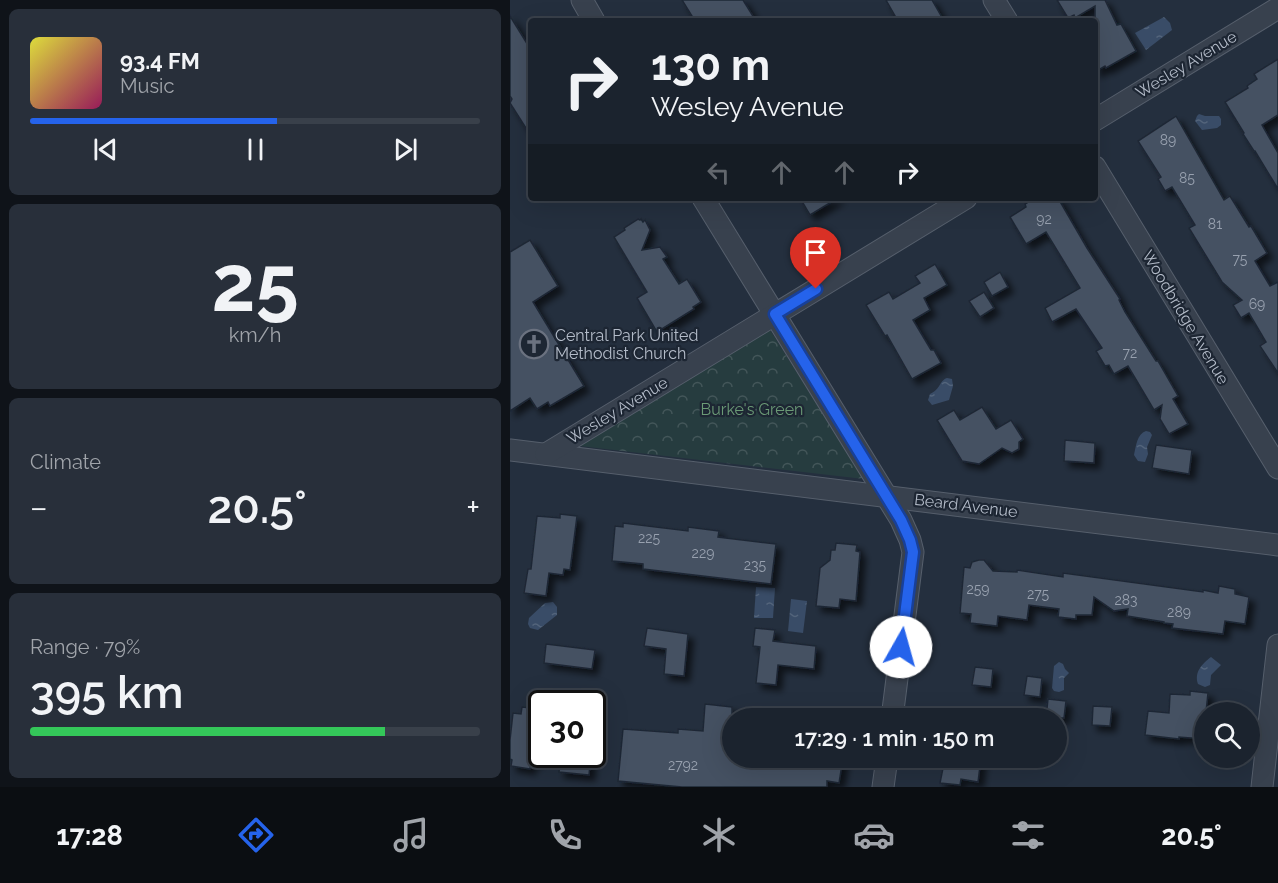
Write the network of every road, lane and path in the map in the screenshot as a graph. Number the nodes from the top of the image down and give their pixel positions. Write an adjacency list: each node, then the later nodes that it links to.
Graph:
1 (582, 0): 4 (street)
2 (994, 0): 5 (street)
3 (1278, 8): 6 (street, Wesley Avenue)
4 (592, 18)
5 (1005, 18)
6 (1098, 118)
7 (1098, 172): 13 (street, Woodbridge Avenue)
8 (705, 201): 10 (street)
9 (961, 201): 10 (street, Wesley Avenue)
10 (775, 314): 12 (street, Wesley Avenue); 14 (street)
11 (510, 450): 12 (street, Beard Avenue)
12 (546, 454): 14 (street, Beard Avenue)
13 (1278, 468)
14 (886, 495): 15 (street, Beard Avenue); 17 (street)
15 (1278, 545)
16 (1278, 645): 20 (street)
17 (893, 708)
18 (886, 768): 19 (street)
19 (883, 787)
20 (1262, 787)

